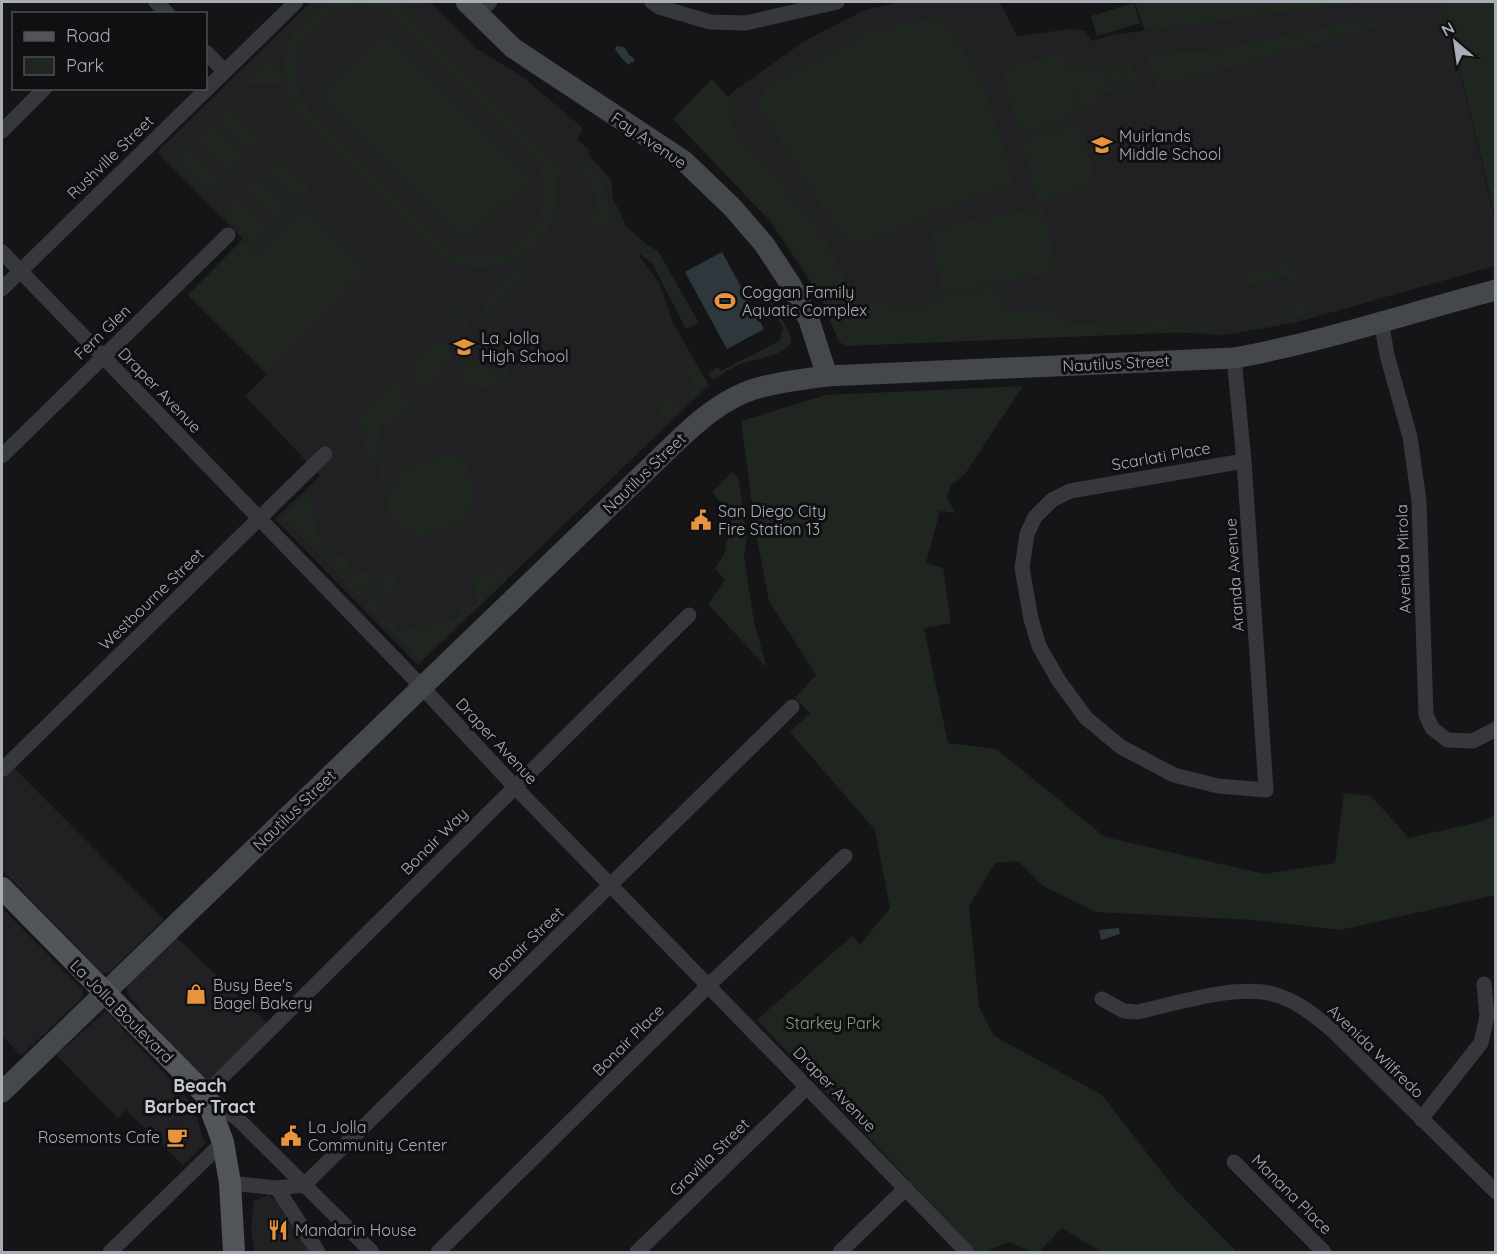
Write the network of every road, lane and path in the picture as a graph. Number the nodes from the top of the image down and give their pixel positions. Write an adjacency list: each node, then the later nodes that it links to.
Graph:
1 (296, 2): 6 (street, Rushville Street)
2 (652, 2): 3 (street)
3 (837, 2)
4 (477, 5): 19 (main road, Fay Avenue)
5 (207, 53): 6 (street)
6 (224, 71): 7 (street, Rushville Street)
7 (207, 88)
8 (43, 90): 10 (street)
9 (205, 90): 13 (street, Rushville Street)
10 (2, 131)
11 (228, 235): 17 (street, Fern Glen)
12 (2, 252): 13 (street, Draper Avenue)
13 (20, 271): 14 (street, Rushville Street); 17 (street, Draper Avenue)
14 (2, 289)
15 (1496, 290): 16 (main road, Nautilus Street)
16 (1381, 321): 18 (main road, Nautilus Street); 27 (street, Avenida Mirola)
17 (103, 357): 21 (street, Fern Glen); 23 (street, Draper Avenue)
18 (1234, 357): 19 (main road, Nautilus Street); 22 (street, Aranda Avenue)
19 (827, 376): 25 (main road, Nautilus Street)
20 (325, 454): 23 (street, Westbourne Street)
21 (2, 456)
22 (1244, 461): 30 (street, Aranda Avenue); 30 (street, Scarlati Place)
23 (259, 518): 25 (street, Draper Avenue); 28 (street, Westbourne Street)
24 (689, 615): 29 (street, Bonair Way)
25 (422, 687): 29 (street, Draper Avenue); 36 (main road, Nautilus Street)
26 (792, 707): 32 (street, Bonair Street)
27 (1496, 729)
28 (2, 770)
29 (515, 787): 32 (street, Draper Avenue); 40 (street, Bonair Way)
30 (1266, 790)
31 (845, 856): 35 (street, Bonair Place)
32 (611, 886): 35 (street, Draper Avenue); 45 (street, Bonair Street)
33 (2, 888): 36 (main road, La Jolla Boulevard)
34 (1484, 984): 41 (street)
35 (710, 985): 38 (street, Draper Avenue); 53 (street, Bonair Place)
36 (104, 993): 39 (main road, Nautilus Street); 40 (main road, La Jolla Boulevard)
37 (1102, 999): 41 (street, Avenida Wilfredo)
38 (807, 1087): 47 (street, Draper Avenue); 54 (street, Gravilla Street)
39 (2, 1092)
40 (206, 1094): 42 (main road, La Jolla Boulevard); 45 (street)
41 (1421, 1119): 48 (street, Avenida Wilfredo)
42 (223, 1142): 44 (main road, La Jolla Boulevard); 49 (street)
43 (1234, 1162): 57 (street, Manana Place)
44 (230, 1183): 46 (street); 50 (main road, La Jolla Boulevard)
45 (304, 1185): 46 (street); 52 (street)
46 (277, 1188): 51 (street)
47 (906, 1188): 55 (street); 56 (street, Draper Avenue)
48 (1496, 1192)
49 (110, 1252)
50 (234, 1252)
51 (318, 1252)
52 (372, 1252)
53 (438, 1252)
54 (637, 1252)
55 (840, 1252)
56 (967, 1252)
57 (1324, 1252)

